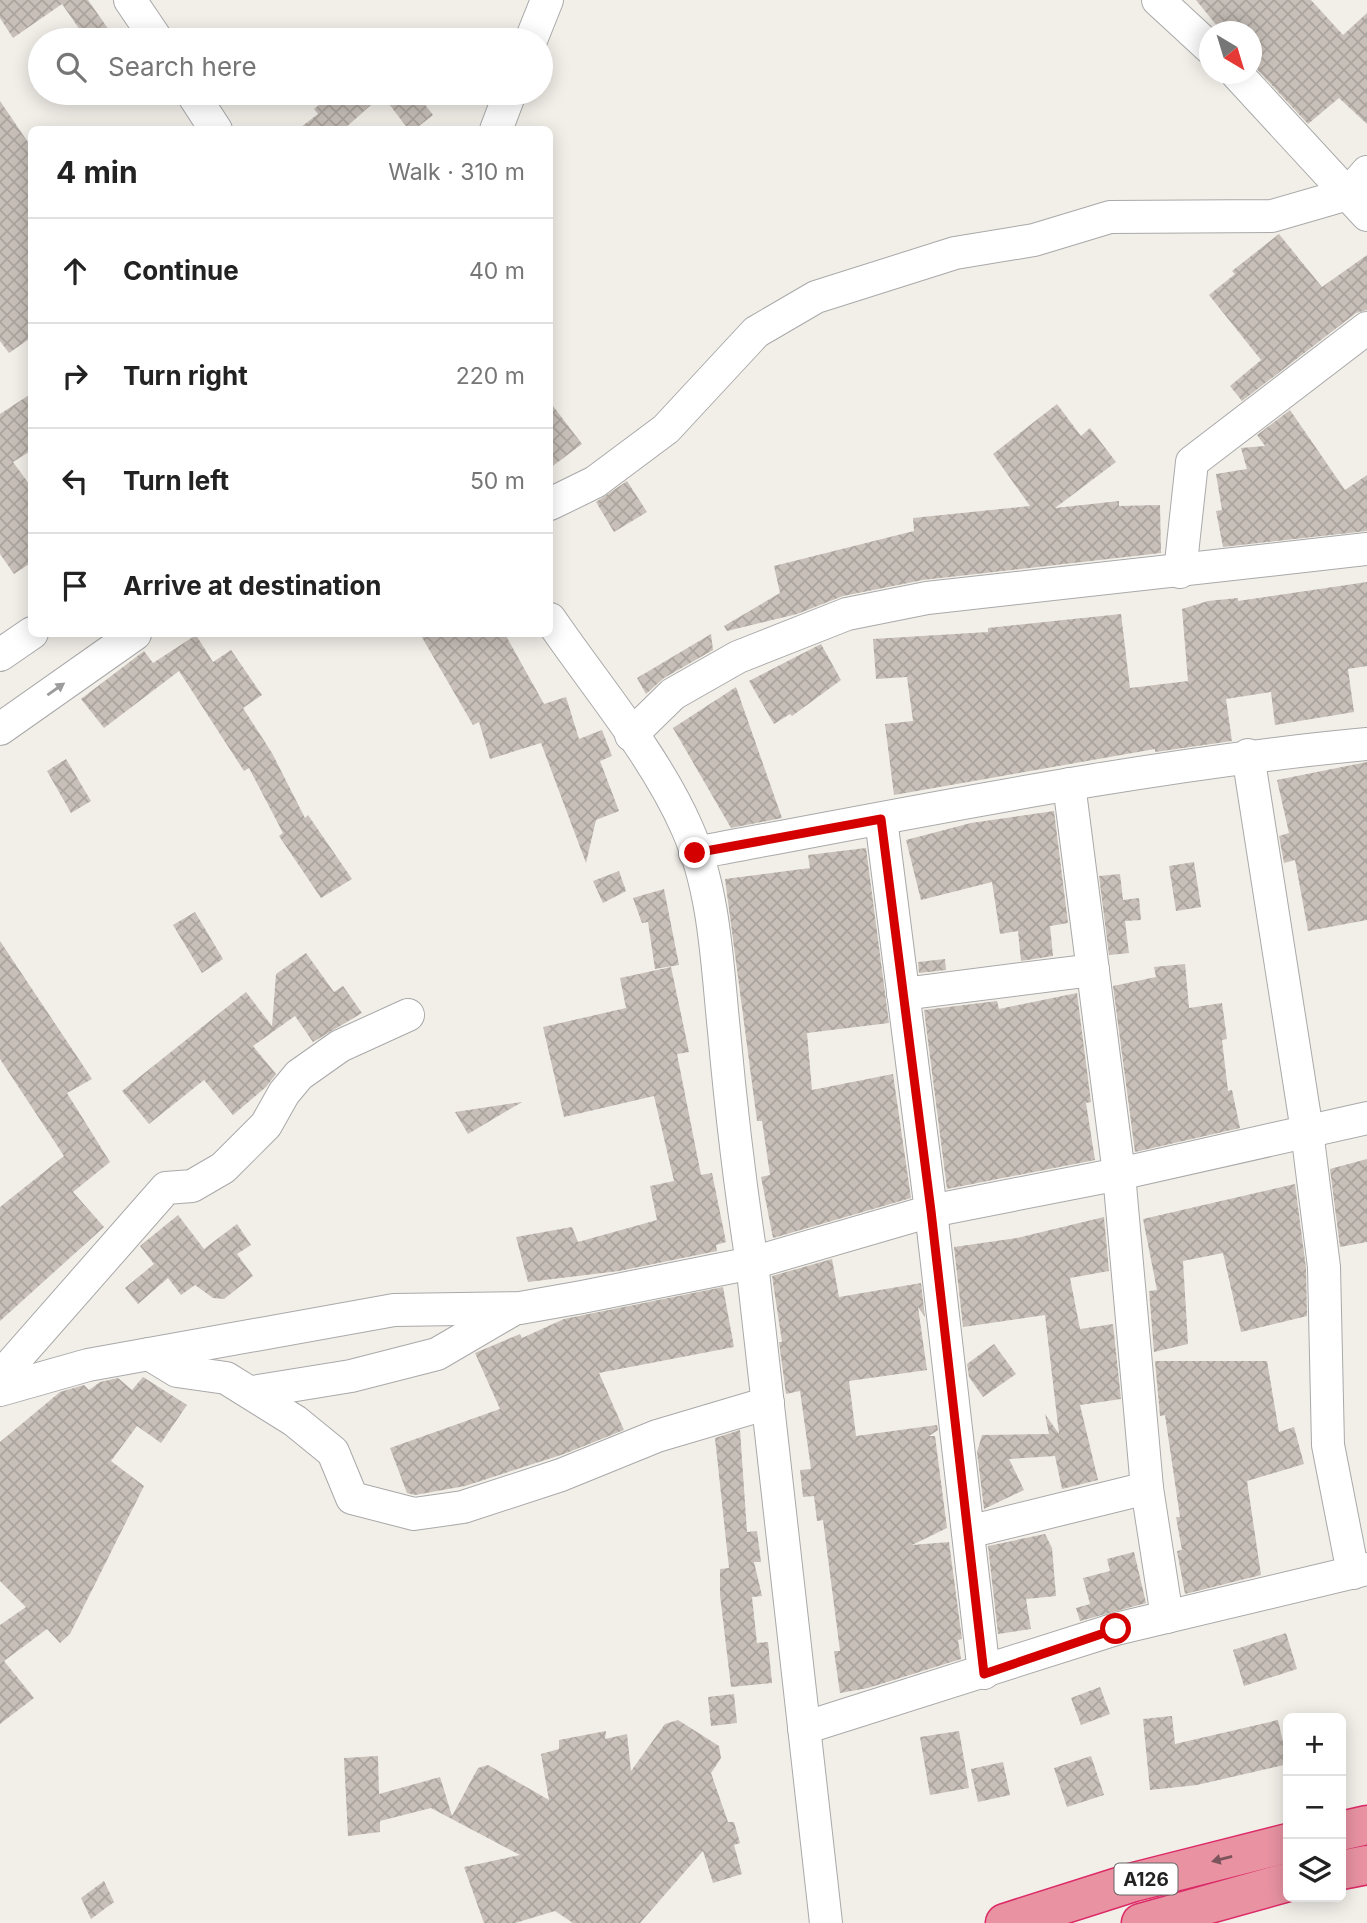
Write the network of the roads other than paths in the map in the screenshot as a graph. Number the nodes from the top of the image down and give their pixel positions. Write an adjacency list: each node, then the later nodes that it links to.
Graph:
1 (131, 0): 4 (street)
2 (547, 0): 5 (street)
3 (1158, 0): 6 (street)
4 (149, 28)
5 (536, 28)
6 (1199, 39)
7 (1247, 84): 12 (street)
8 (200, 105): 10 (street)
9 (505, 105): 11 (street)
10 (213, 126)
11 (498, 126)
12 (1361, 194): 14 (street)
13 (1367, 327): 16 (street)
14 (553, 503)
15 (1367, 549): 16 (street)
16 (1180, 572): 22 (street)
17 (553, 624): 22 (street)
18 (28, 636): 20 (street)
19 (131, 637): 21 (street, one-way to 19)
20 (0, 655)
21 (0, 729)
22 (631, 735): 27 (street)
23 (1367, 744): 24 (street)
24 (1248, 755): 25 (street); 32 (street)
25 (1069, 785): 26 (street); 28 (street)
26 (881, 819): 27 (street); 29 (street)
27 (695, 853): 35 (street)
28 (1093, 970): 29 (street); 33 (street)
29 (904, 993): 34 (street)
30 (408, 1015): 38 (street)
31 (1367, 1118): 32 (street)
32 (1307, 1131): 33 (street); 44 (street)
33 (1119, 1174): 34 (street); 42 (street)
34 (931, 1211): 35 (street); 43 (street)
35 (752, 1263): 36 (street); 41 (street)
36 (516, 1308): 37 (street); 40 (street)
37 (149, 1354): 39 (street); 40 (street)
38 (0, 1377)
39 (0, 1390)
40 (253, 1392): 41 (street)
41 (768, 1403): 47 (street)
42 (1147, 1488): 43 (street); 45 (street)
43 (968, 1532): 46 (street)
44 (1360, 1571): 45 (street)
45 (1167, 1617): 46 (street)
46 (984, 1674): 47 (street)
47 (804, 1728): 54 (street)
48 (1367, 1825): 49 (highway)
49 (1346, 1830)
50 (1283, 1844): 55 (highway, A126, one-way to 55)
51 (1367, 1865): 52 (highway)
52 (1346, 1869)
53 (1283, 1883): 56 (highway, A126)
54 (826, 1923)
55 (1005, 1923)
56 (1140, 1923)

